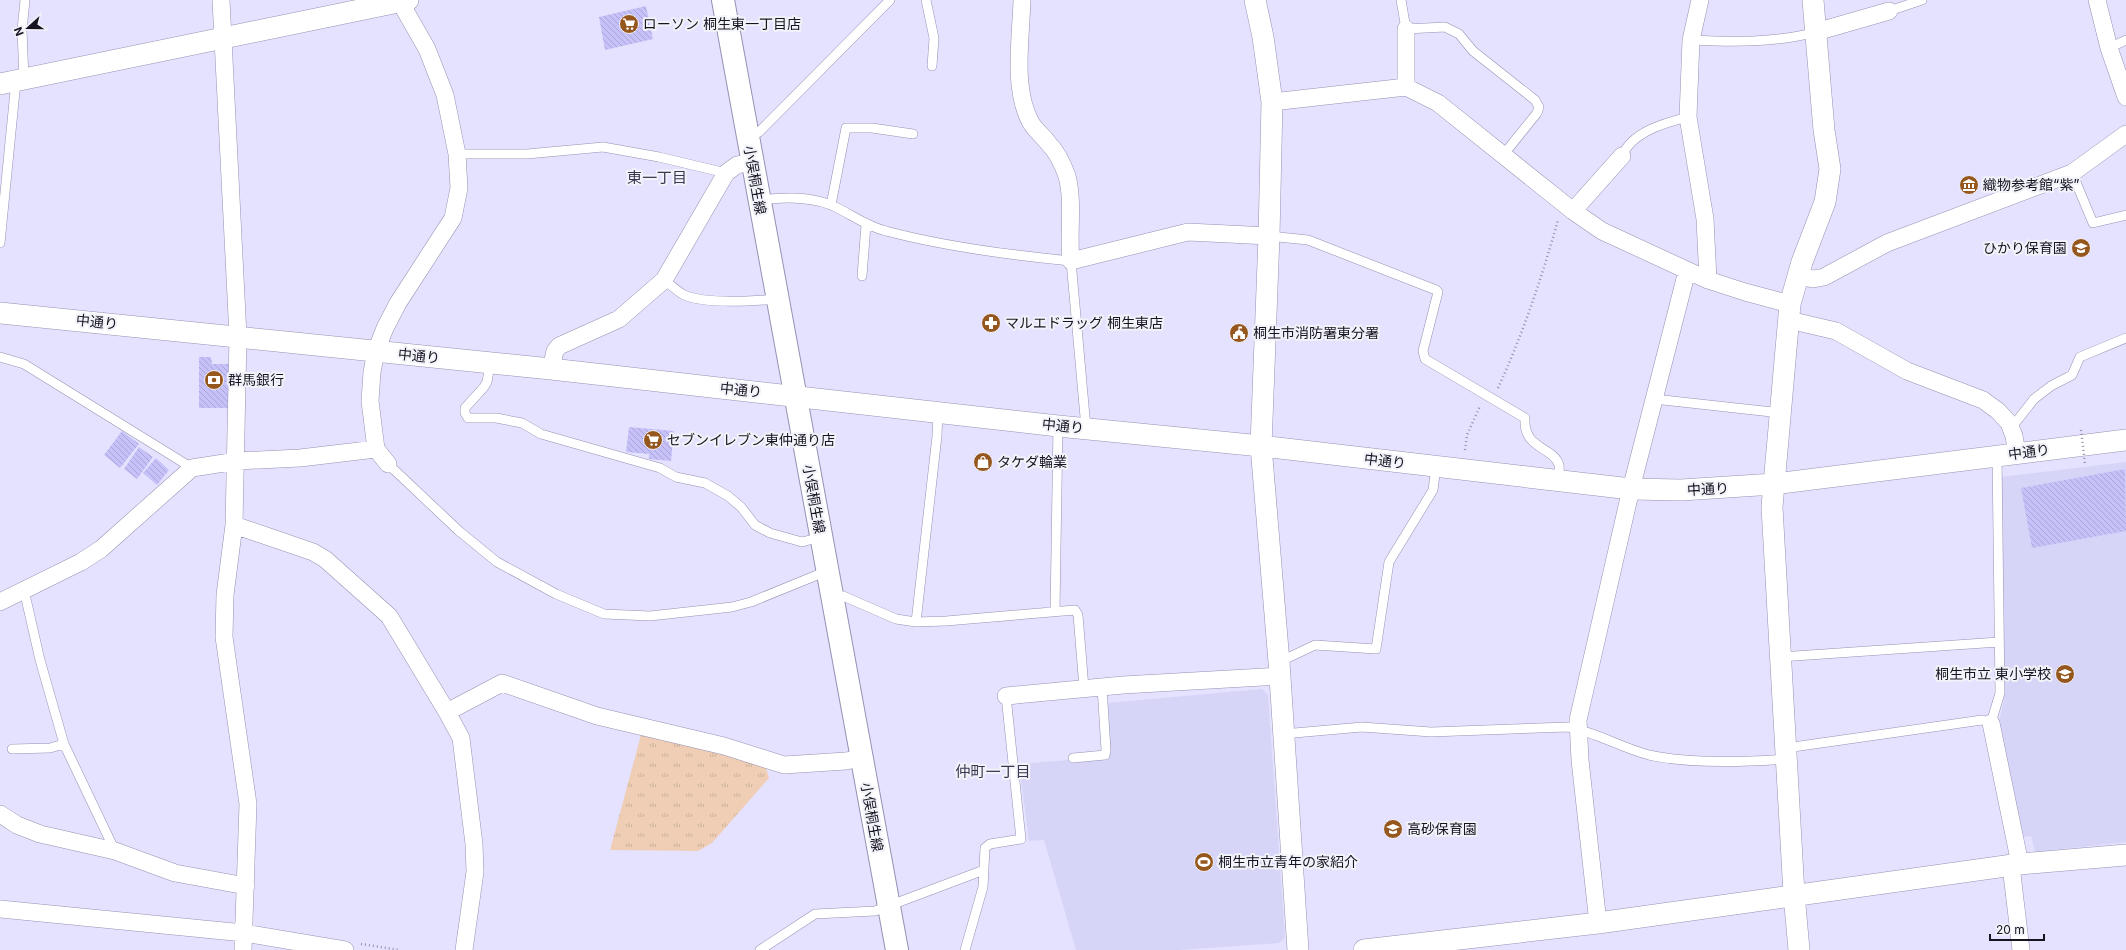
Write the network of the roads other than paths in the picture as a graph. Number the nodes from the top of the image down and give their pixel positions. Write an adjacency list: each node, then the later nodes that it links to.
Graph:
1 (25, 0): 22 (lane)
2 (221, 0): 17 (street)
3 (723, 0): 29 (main road, 小俣桐生線)
4 (890, 0): 29 (lane)
5 (926, 0): 21 (lane)
6 (1022, 0): 43 (street)
7 (1255, 0): 25 (street)
8 (1401, 0): 15 (lane)
9 (1700, 0): 18 (street)
10 (1813, 0): 16 (street)
11 (1922, 0): 14 (lane)
12 (2097, 0): 20 (street)
13 (402, 1): 17 (street); 30 (street)
14 (1889, 11): 16 (street)
15 (1406, 29): 23 (street); 31 (lane)
16 (1816, 32): 18 (lane); 46 (street)
17 (223, 38): 22 (street); 52 (street)
18 (1691, 40): 26 (street)
19 (2126, 40): 20 (lane)
20 (2109, 48): 24 (street)
21 (932, 66)
22 (14, 81): 42 (lane)
23 (1406, 87): 25 (street); 31 (street)
24 (2126, 97)
25 (1272, 102): 41 (street)
26 (1688, 117): 32 (lane); 48 (street)
27 (913, 134): 37 (lane)
28 (2126, 134): 35 (street)
29 (748, 138): 33 (main road, 小俣桐生線)
30 (457, 154): 34 (lane); 54 (street)
31 (1504, 154): 38 (street)
32 (1622, 156): 38 (street)
33 (752, 162): 34 (street); 36 (main road, 小俣桐生線)
34 (726, 173): 47 (street)
35 (2072, 173): 39 (lane); 46 (street)
36 (759, 200): 37 (lane); 49 (main road, 小俣桐生線)
37 (831, 205): 40 (lane)
38 (1570, 208): 44 (street)
39 (2126, 216)
40 (866, 225): 43 (lane); 45 (lane)
41 (1269, 236): 43 (street); 66 (street); 73 (lane)
42 (0, 243)
43 (1071, 261): 64 (lane)
44 (1687, 271): 48 (street); 59 (street)
45 (862, 276)
46 (1797, 276): 50 (street)
47 (664, 280): 49 (lane); 57 (street)
48 (1708, 280): 50 (street)
49 (777, 299): 58 (main road, 小俣桐生線)
50 (1790, 312): 61 (street); 63 (street)
51 (0, 313): 52 (street, 中通り)
52 (238, 336): 54 (street, 中通り); 69 (street)
53 (2126, 338): 63 (lane)
54 (376, 351): 56 (street, 中通り); 67 (street)
55 (0, 357): 72 (lane)
56 (490, 364): 57 (street, 中通り); 77 (lane)
57 (552, 369): 58 (street, 中通り)
58 (796, 396): 60 (street, 中通り); 77 (main road, 小俣桐生線)
59 (1654, 399): 61 (lane); 75 (street)
60 (938, 412): 62 (street, 中通り); 83 (lane)
61 (1781, 413): 74 (street)
62 (1058, 426): 64 (street, 中通り); 82 (lane)
63 (2012, 427): 68 (street)
64 (1086, 428): 66 (street, 中通り)
65 (2126, 440): 68 (street, 中通り)
66 (1261, 446): 71 (street, 中通り); 86 (street)
67 (376, 450): 69 (street); 70 (street)
68 (2007, 454): 74 (street, 中通り); 84 (lane)
69 (237, 461): 72 (street); 76 (street)
70 (388, 464): 78 (lane)
71 (1436, 467): 73 (street, 中通り); 86 (lane)
72 (192, 468): 79 (street)
73 (1558, 481): 75 (street, 中通り)
74 (1774, 484): 75 (street, 中通り); 85 (street)
75 (1631, 489): 92 (street)
76 (234, 525): 90 (street); 104 (street)
77 (821, 537): 78 (main road, 小俣桐生線)
78 (827, 571): 80 (main road, 小俣桐生線)
79 (24, 590): 81 (street); 94 (lane)
80 (832, 596): 83 (lane); 97 (main road, 小俣桐生線)
81 (0, 602)
82 (1055, 611): 83 (lane); 88 (lane)
83 (916, 622)
84 (1999, 642): 85 (lane); 91 (lane)
85 (1780, 657): 96 (street)
86 (1279, 669): 87 (street); 93 (street)
87 (1102, 687): 88 (street); 98 (lane)
88 (1084, 688): 89 (street)
89 (1006, 696): 103 (lane)
90 (447, 712): 97 (street); 111 (street)
91 (1991, 723): 96 (lane); 102 (street)
92 (1578, 729): 93 (lane); 96 (lane); 108 (street)
93 (1283, 734): 115 (street)
94 (64, 744): 95 (lane); 100 (lane)
95 (12, 749)
96 (1786, 753): 105 (street)
97 (861, 758): 106 (main road, 小俣桐生線)
98 (1073, 758)
99 (0, 814): 100 (street)
100 (116, 851): 104 (street)
101 (2126, 855): 102 (street)
102 (2015, 865): 105 (street); 118 (street)
103 (984, 870): 106 (lane); 114 (lane)
104 (246, 886): 109 (street)
105 (1794, 894): 108 (street); 117 (street)
106 (888, 907): 112 (lane); 113 (main road, 小俣桐生線)
107 (0, 909): 109 (street)
108 (1598, 923): 116 (street)
109 (243, 942): 110 (street)
110 (345, 950)
111 (464, 950)
112 (760, 950)
113 (897, 950)
114 (965, 950)
115 (1298, 950)
116 (1364, 950)
117 (1798, 950)
118 (2021, 950)

